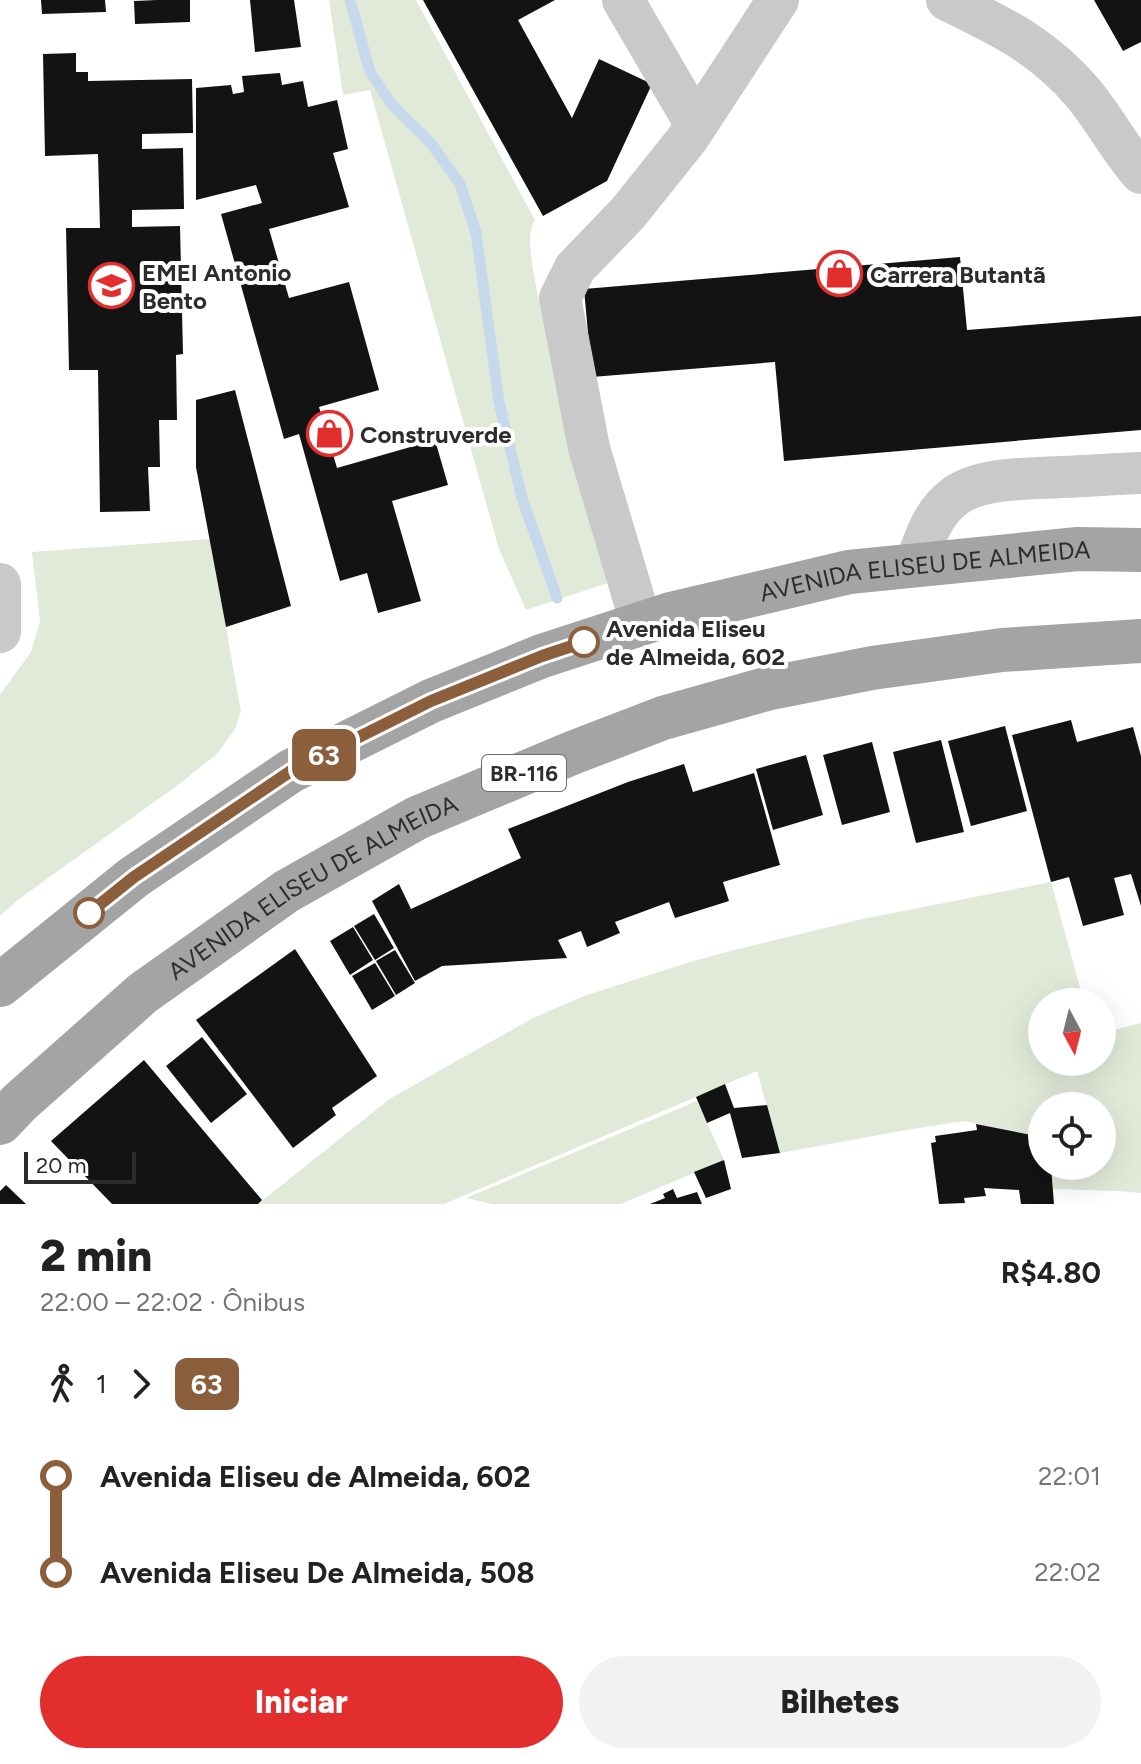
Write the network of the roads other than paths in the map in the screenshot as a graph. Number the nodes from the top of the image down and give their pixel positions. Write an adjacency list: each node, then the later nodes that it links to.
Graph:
1 (623, 0): 4 (street)
2 (778, 0): 4 (street)
3 (947, 0): 5 (street)
4 (696, 125): 10 (street)
5 (1141, 173)
6 (1141, 473): 8 (street)
7 (1141, 550): 8 (main road, AVENIDA ELISEU DE ALMEIDA)
8 (915, 565): 10 (main road, AVENIDA ELISEU DE ALMEIDA)
9 (0, 584): 11 (street)
10 (641, 623): 13 (main road, AVENIDA ELISEU DE ALMEIDA)
11 (0, 632)
12 (1141, 641): 14 (main road, AVENIDA ELISEU DE ALMEIDA / BR-116)
13 (0, 985)
14 (0, 1123)

